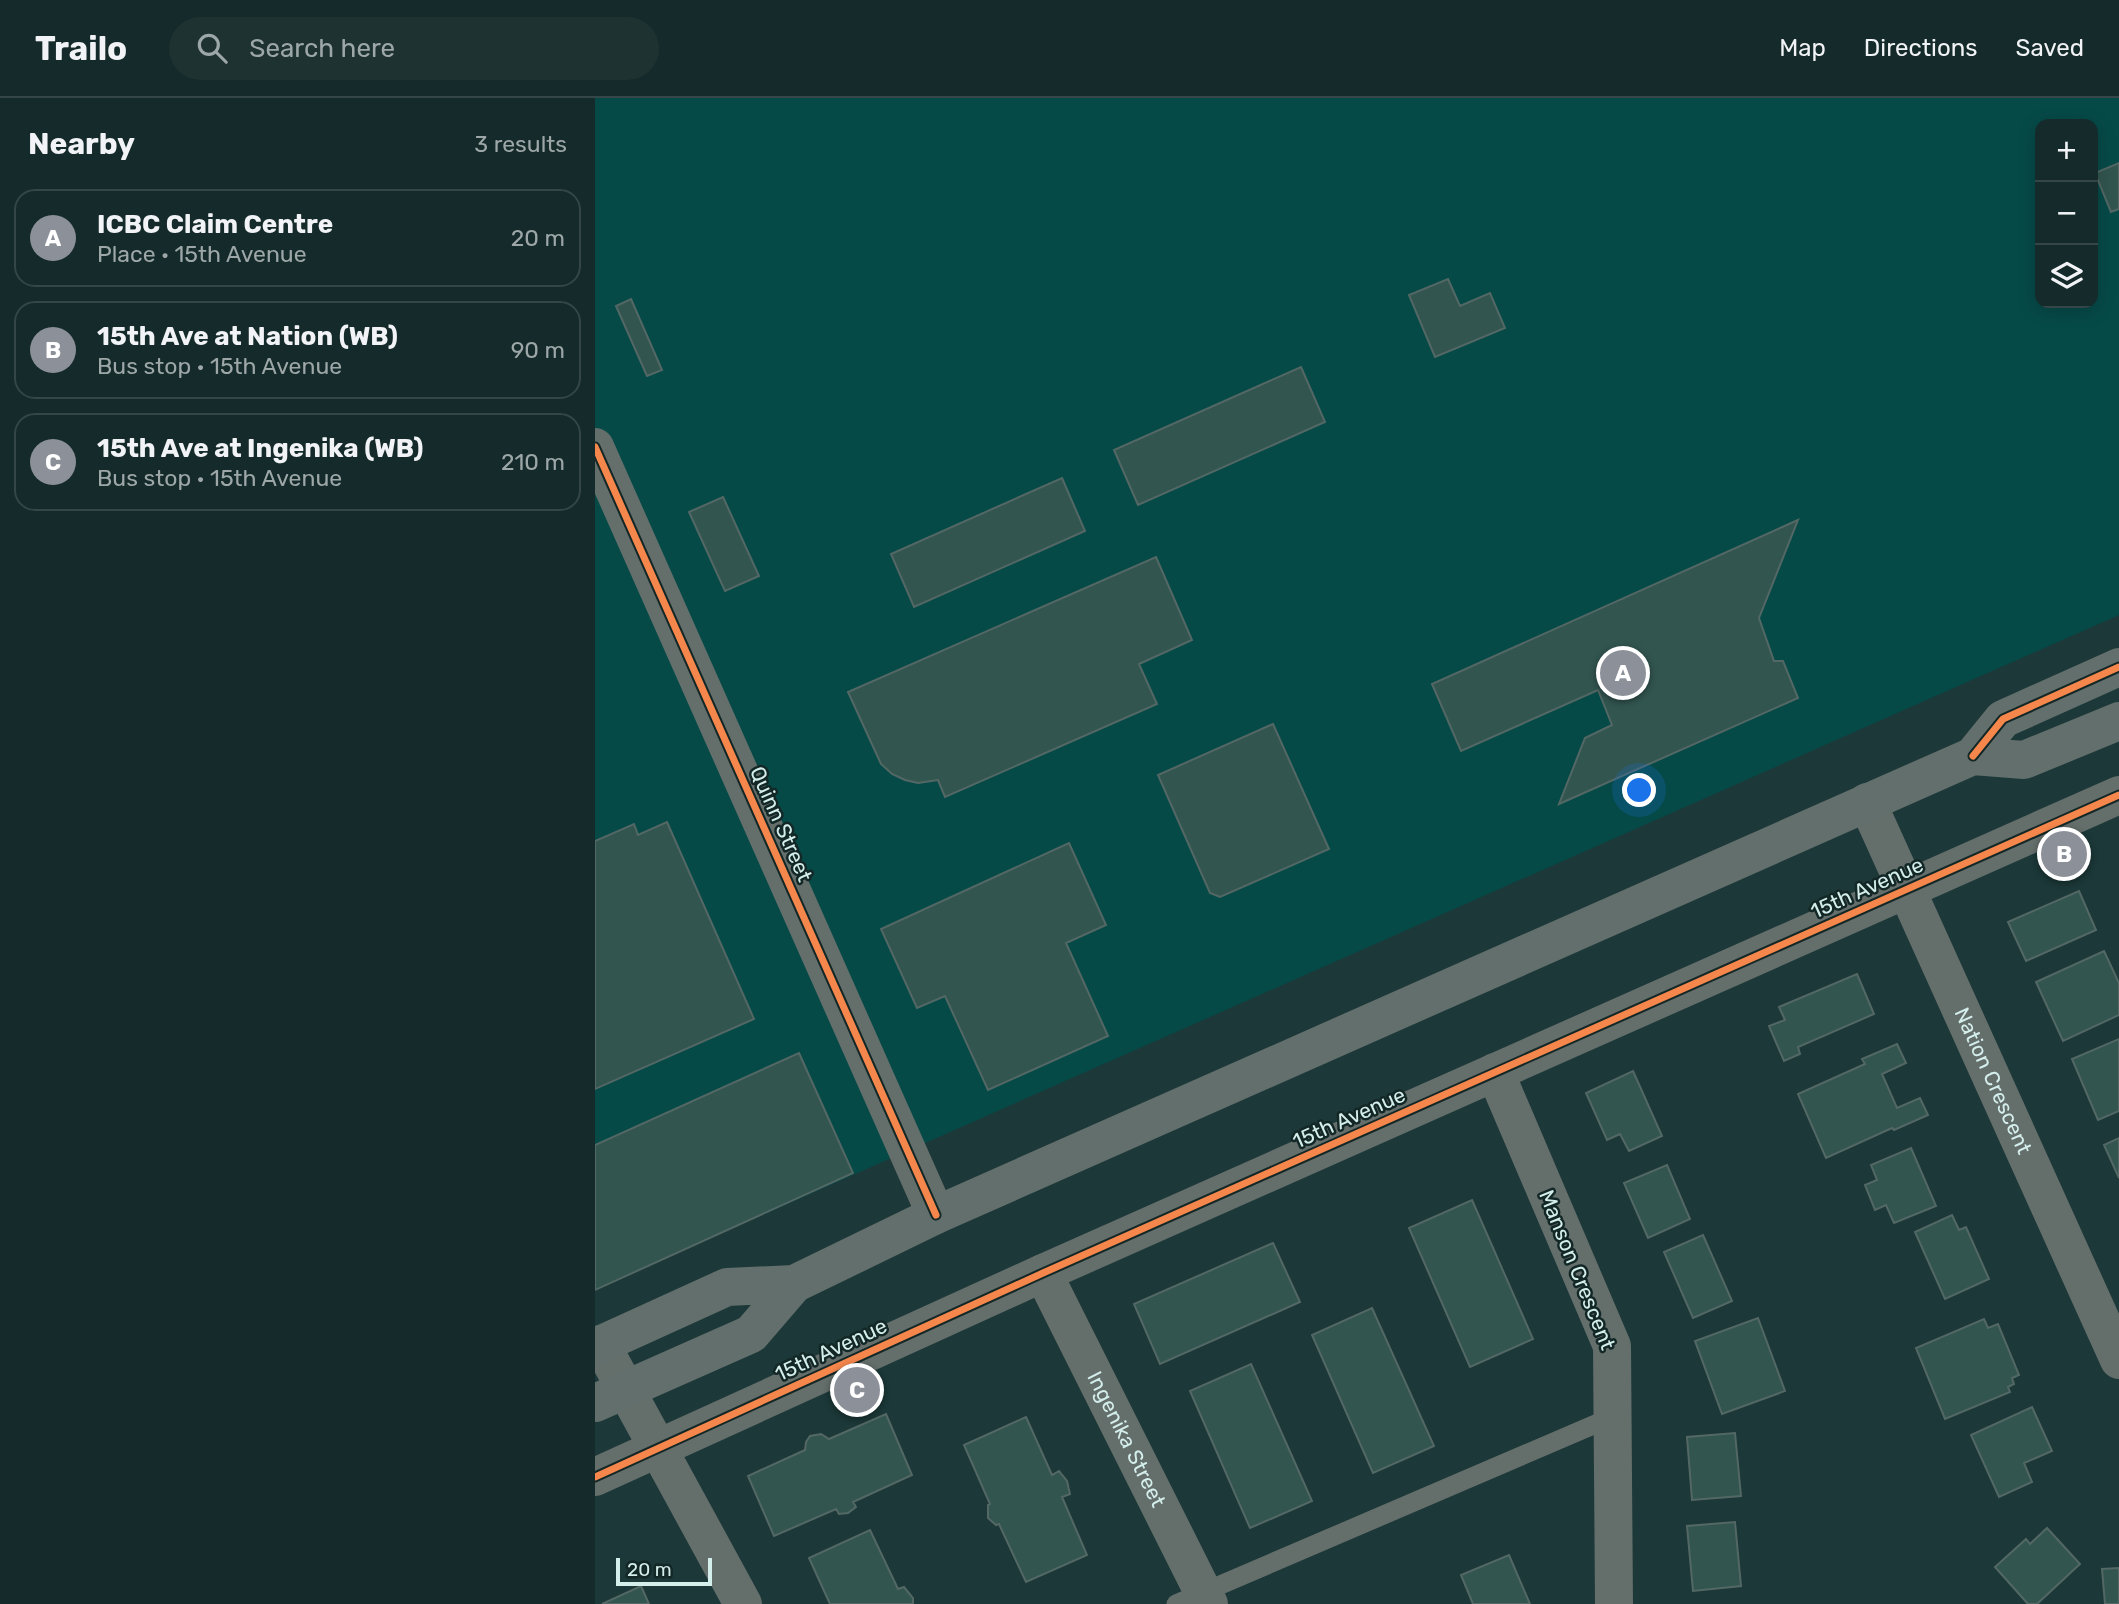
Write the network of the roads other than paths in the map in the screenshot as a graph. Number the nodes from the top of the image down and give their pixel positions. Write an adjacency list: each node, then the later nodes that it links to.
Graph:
1 (595, 447): 9 (street, Quinn Street)
2 (2119, 667): 4 (main road)
3 (2119, 721): 4 (main road)
4 (1973, 756): 6 (main road)
5 (2119, 795): 7 (street, 15th Avenue)
6 (1867, 802): 7 (street, Nation Crescent); 9 (main road)
7 (1906, 890): 8 (street, 15th Avenue); 13 (street, Nation Crescent)
8 (1495, 1072): 10 (street, 15th Avenue); 15 (street, Manson Crescent)
9 (936, 1215): 11 (main road)
10 (1042, 1273): 16 (street, 15th Avenue); 18 (street, Ingenika Street)
11 (794, 1284): 12 (main road); 14 (main road)
12 (598, 1345): 14 (street)
13 (2119, 1360)
14 (610, 1396): 16 (street)
15 (1612, 1417): 18 (lane); 20 (street, Manson Crescent)
16 (658, 1449): 17 (street, 15th Avenue); 19 (street)
17 (595, 1477)
18 (1196, 1600)
19 (743, 1604)
20 (1613, 1604)

